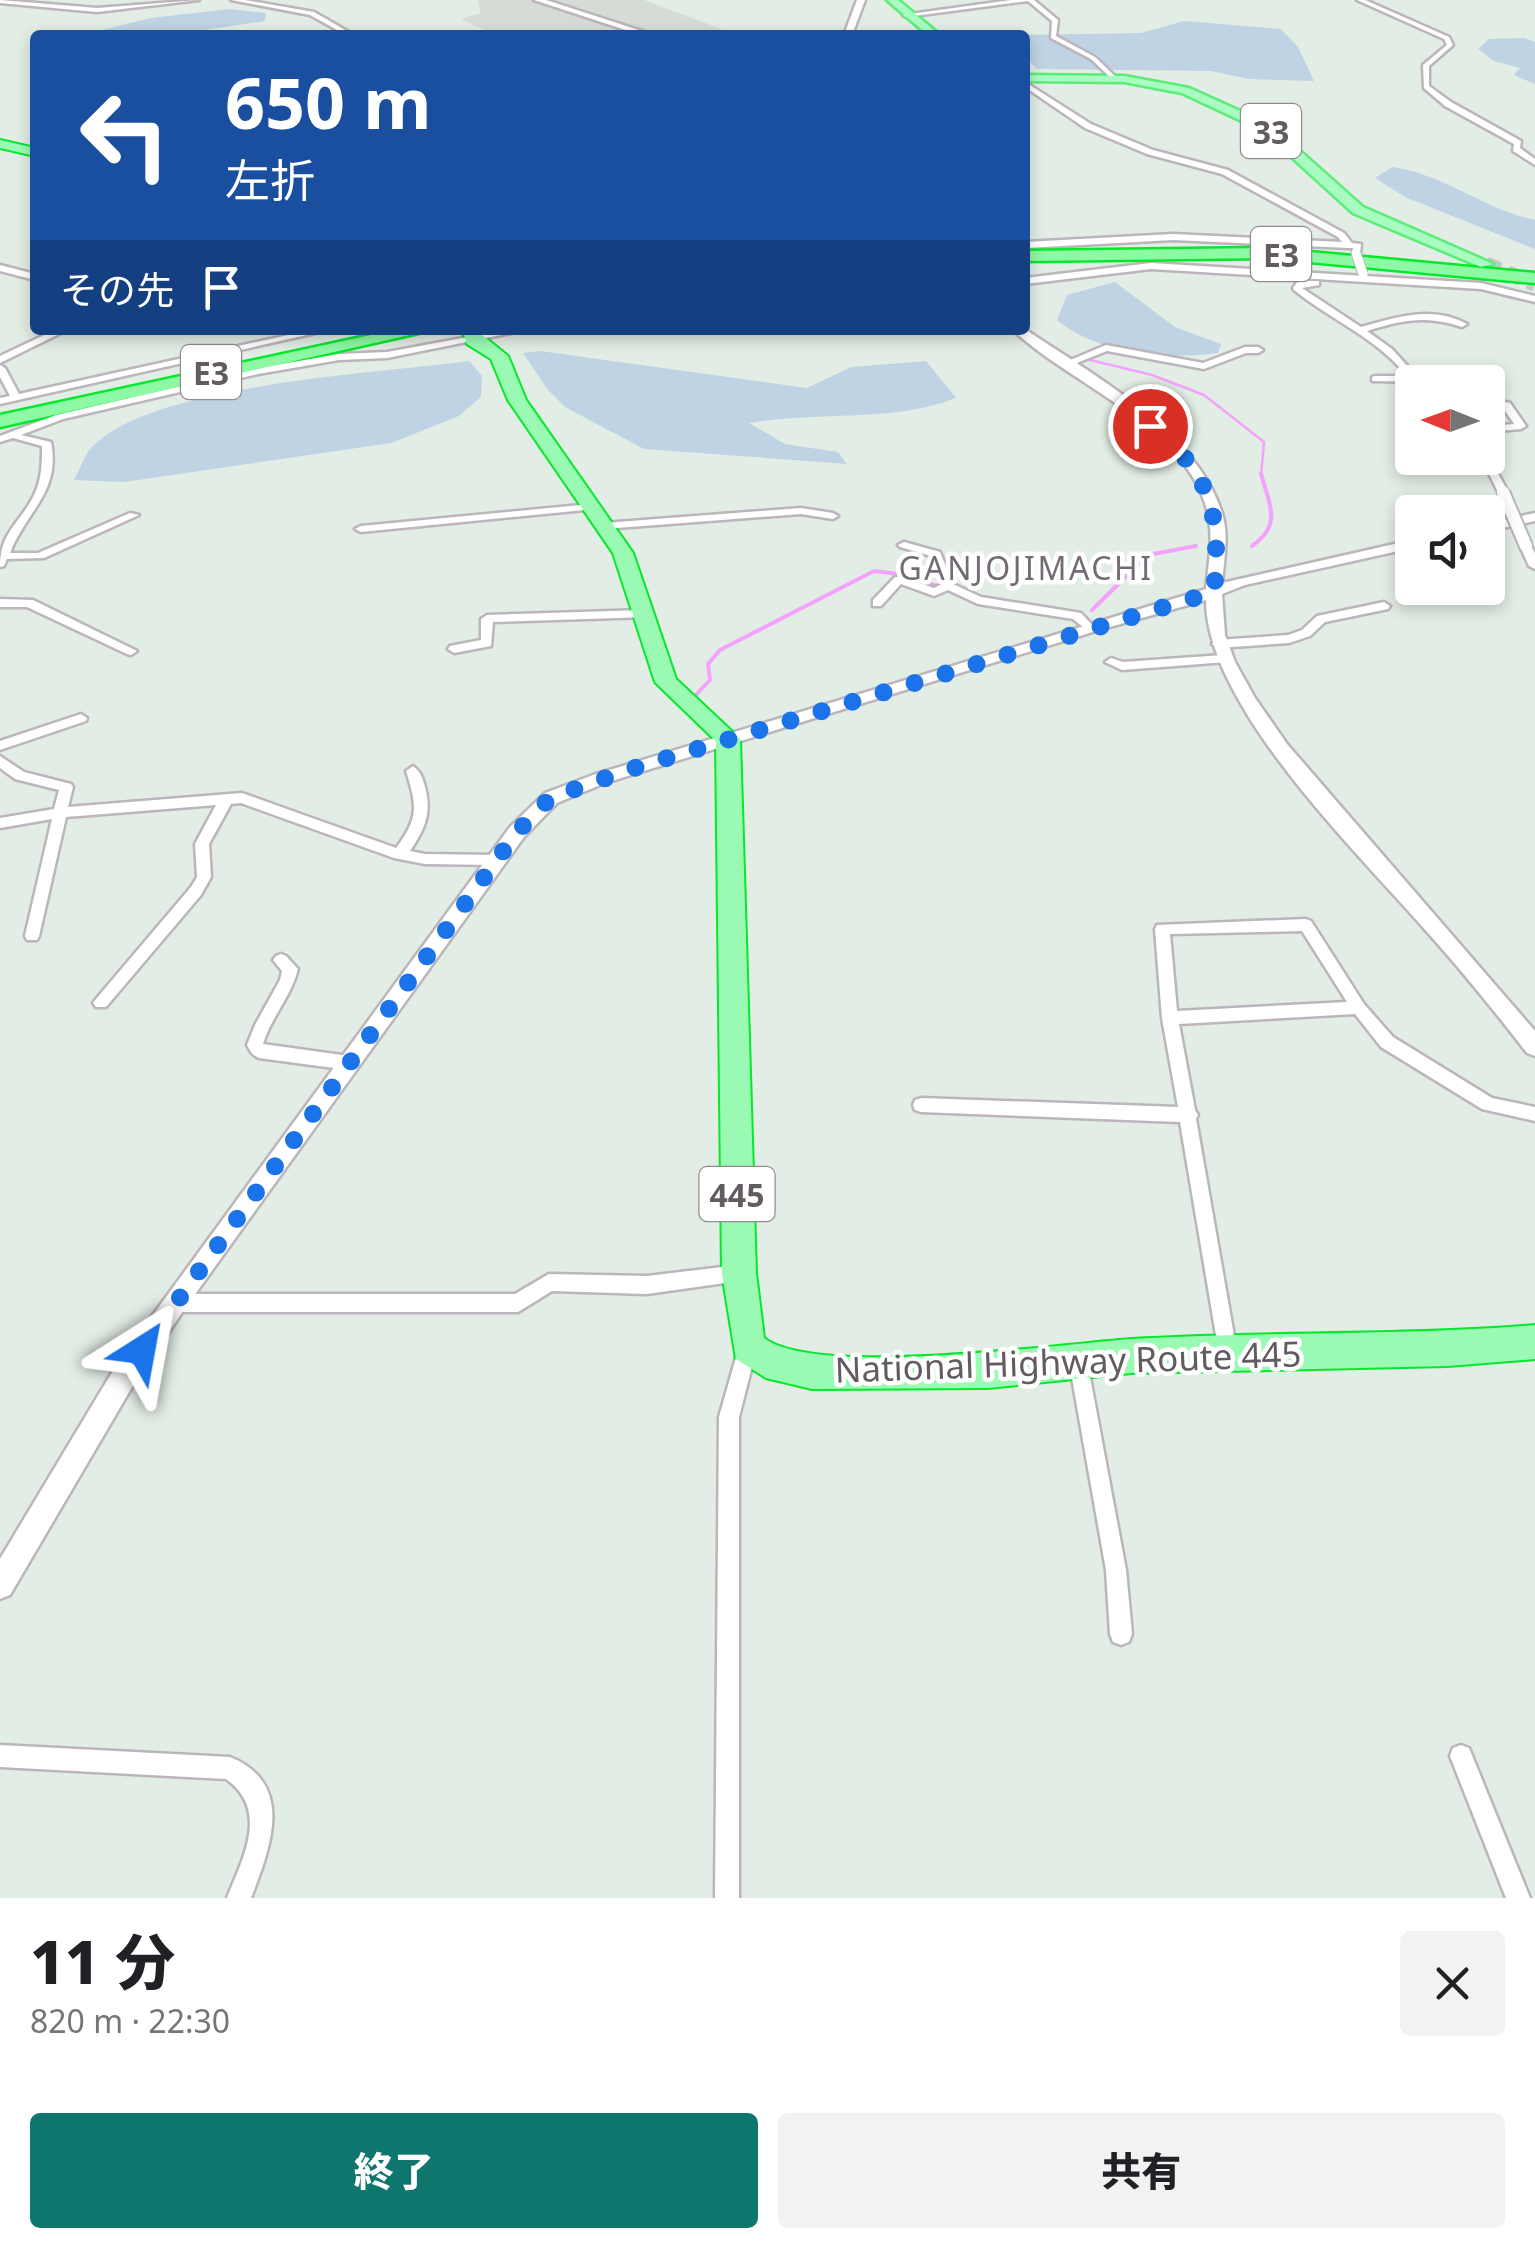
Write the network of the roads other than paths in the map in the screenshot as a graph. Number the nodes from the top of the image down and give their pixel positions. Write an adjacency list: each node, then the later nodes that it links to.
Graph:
1 (196, 0): 8 (street)
2 (234, 0): 10 (street)
3 (538, 0): 11 (street)
4 (860, 0): 12 (street)
5 (892, 0): 9 (main road)
6 (1028, 0): 9 (street); 14 (street)
7 (1360, 0): 19 (street)
8 (4, 1)
9 (906, 14): 13 (main road)
10 (342, 30)
11 (634, 30)
12 (850, 30)
13 (927, 30)
14 (1115, 79): 15 (main road, 33); 23 (main road, 33)
15 (1030, 81)
16 (1030, 85): 21 (street)
17 (0, 144): 18 (highway)
18 (30, 151)
19 (1535, 163)
20 (1030, 245): 21 (street)
21 (1353, 249): 26 (street, bridge)
22 (1030, 259): 28 (highway, E3)
23 (1486, 264)
24 (0, 268): 25 (street)
25 (30, 276)
26 (1364, 276): 27 (street); 29 (street); 31 (street)
27 (1030, 280)
28 (1535, 281)
29 (1535, 299)
30 (1462, 324): 31 (street)
31 (1364, 329): 41 (street)
32 (52, 335): 39 (street)
33 (288, 335): 45 (street)
34 (360, 335): 48 (highway, E3)
35 (396, 335): 48 (highway, E3)
36 (1026, 335): 40 (street)
37 (471, 336): 48 (street); 52 (highway)
38 (1258, 350): 40 (street)
39 (0, 360)
40 (1066, 364): 62 (street)
41 (1405, 365)
42 (0, 368): 45 (street)
43 (1375, 379): 44 (street)
44 (1395, 380)
45 (16, 398): 46 (street)
46 (0, 401)
47 (1506, 405): 49 (street)
48 (3, 428): 59 (street)
49 (1505, 428)
50 (1494, 475): 60 (street, bridge)
51 (134, 514): 59 (street)
52 (597, 516): 53 (street); 56 (street); 66 (highway)
53 (833, 516)
54 (1535, 517): 55 (street)
55 (1505, 523)
56 (361, 529)
57 (904, 545): 61 (street)
58 (1395, 548): 62 (street)
59 (1, 560)
60 (1535, 566)
61 (948, 586): 64 (street); 67 (street)
62 (1214, 592): 67 (street); 70 (street)
63 (0, 603): 69 (street)
64 (878, 603)
65 (1384, 606): 70 (street)
66 (644, 614): 68 (street); 73 (highway)
67 (1088, 628): 73 (street)
68 (454, 648)
69 (131, 651)
70 (1220, 652): 71 (street); 87 (street)
71 (1110, 662)
72 (81, 718): 74 (street)
73 (728, 739): 81 (street); 92 (highway, 445)
74 (0, 746)
75 (0, 761): 78 (street)
76 (413, 771): 80 (street)
77 (227, 798): 78 (street); 80 (street); 84 (street)
78 (63, 812): 79 (street); 82 (street)
79 (0, 823)
80 (400, 854): 81 (street)
81 (496, 860): 88 (street)
82 (32, 936)
83 (281, 960): 88 (street)
84 (101, 1003)
85 (1359, 1008): 86 (street); 86 (street); 90 (street)
86 (1170, 1018): 91 (street)
87 (1535, 1047)
88 (348, 1063): 93 (street)
89 (920, 1105): 91 (street)
90 (1535, 1114)
91 (1190, 1115): 96 (street)
92 (739, 1274): 93 (street); 95 (highway, 445)
93 (174, 1302): 98 (street)
94 (1535, 1342): 96 (highway, National Highway Route 445)
95 (748, 1346): 97 (highway, National Highway Route 445); 103 (street)
96 (1228, 1353): 97 (highway, National Highway Route 445)
97 (1078, 1361): 99 (street)
98 (0, 1586)
99 (1121, 1634)
100 (0, 1756): 102 (street)
101 (1461, 1756): 104 (street)
102 (239, 1898)
103 (728, 1898)
104 (1518, 1898)

